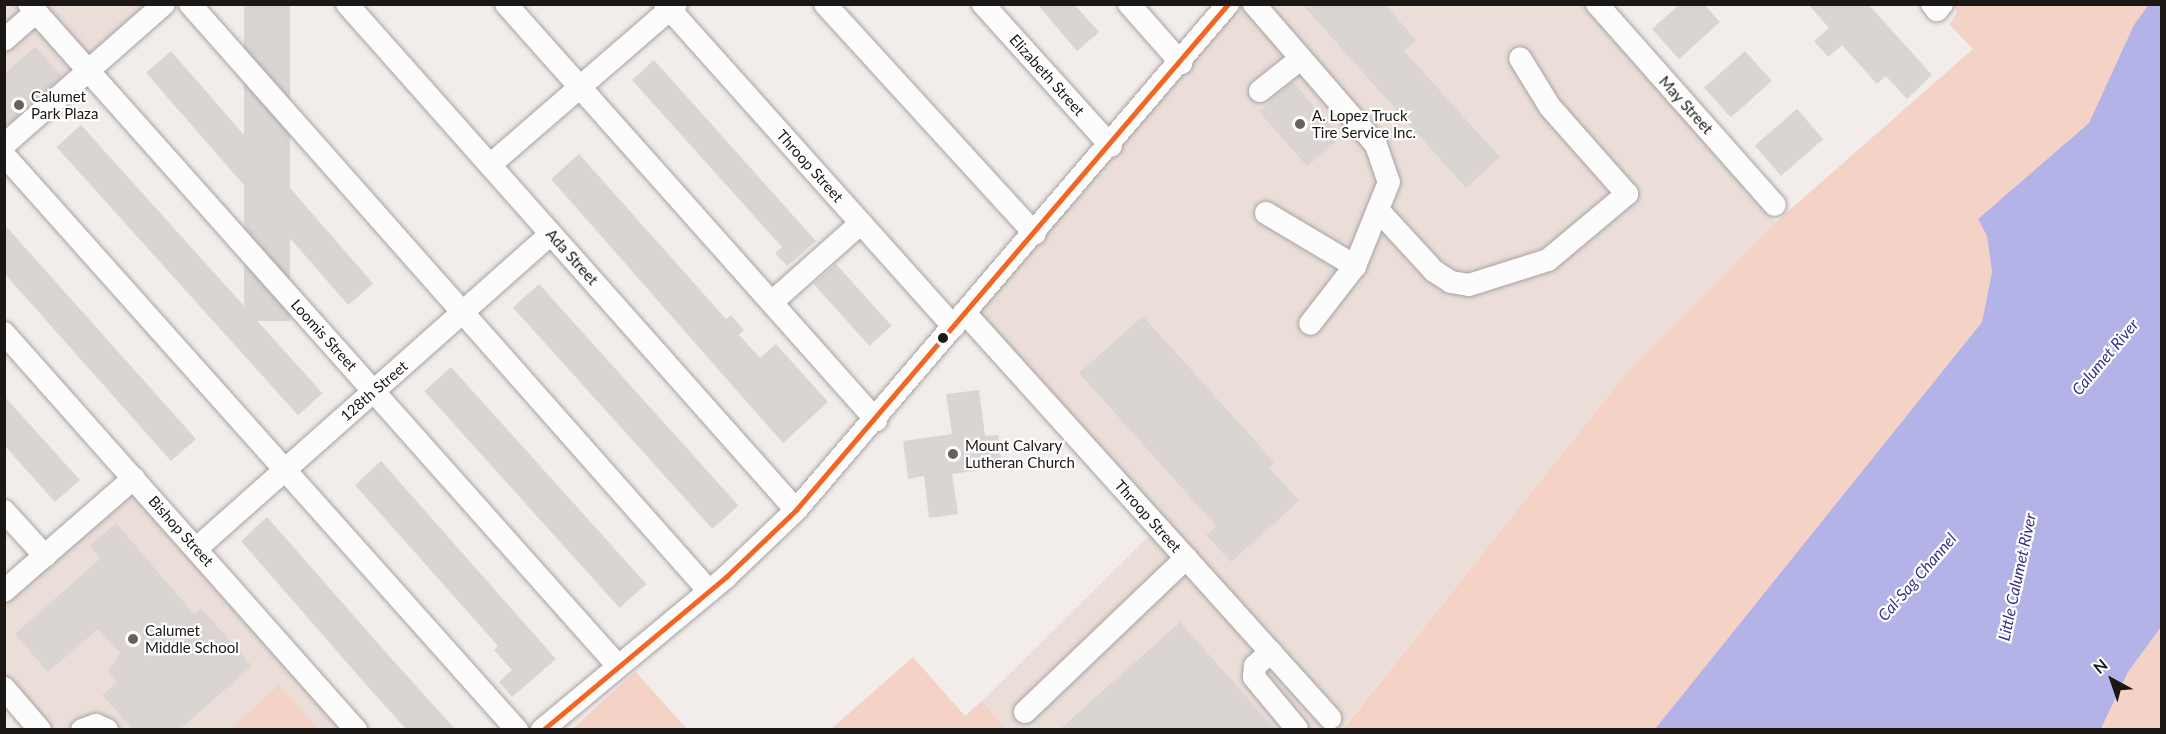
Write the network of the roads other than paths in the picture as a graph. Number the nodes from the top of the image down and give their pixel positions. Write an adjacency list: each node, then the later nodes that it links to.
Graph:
1 (164, 4): 17 (street)
2 (190, 4): 32 (street)
3 (347, 4): 23 (street, Ada Street)
4 (506, 4): 18 (street)
5 (825, 4): 29 (street)
6 (983, 4): 21 (street, Elizabeth Street)
7 (1129, 4): 16 (street)
8 (1228, 4): 16 (street)
9 (1254, 4): 15 (street)
10 (1597, 4): 24 (street, May Street)
11 (670, 6): 18 (street); 27 (street, Throop Street)
12 (33, 8): 13 (street); 17 (street, Loomis Street)
13 (4, 40)
14 (1520, 58): 25 (street)
15 (1299, 60): 19 (street); 25 (street)
16 (1181, 63): 21 (street)
17 (88, 71): 20 (street); 36 (street, Loomis Street)
18 (581, 88): 23 (street); 31 (street)
19 (1260, 91)
20 (4, 145)
21 (1111, 146): 29 (street)
22 (4, 155): 38 (street)
23 (490, 165): 28 (street, Ada Street)
24 (1775, 205)
25 (1378, 210): 30 (street)
26 (1266, 213): 30 (street)
27 (861, 223): 31 (street); 33 (street, Throop Street)
28 (551, 234): 32 (street, 128th Street); 40 (street, Ada Street)
29 (1035, 234): 33 (street)
30 (1355, 266): 34 (street)
31 (772, 302): 37 (street)
32 (462, 313): 36 (street, 128th Street); 46 (street)
33 (960, 320): 37 (street); 44 (street, Throop Street)
34 (1310, 324)
35 (4, 333): 39 (street, Bishop Street)
36 (374, 391): 38 (street, 128th Street); 48 (street, Loomis Street)
37 (876, 420): 40 (street)
38 (285, 470): 42 (street, 128th Street); 56 (street)
39 (134, 478): 42 (street, Bishop Street); 43 (street)
40 (796, 510): 46 (street)
41 (4, 511): 43 (street)
42 (197, 548): 55 (street, Bishop Street)
43 (45, 556): 45 (street)
44 (1186, 558): 47 (street, Throop Street); 50 (street)
45 (4, 591)
46 (709, 591): 48 (street)
47 (1271, 652): 51 (street, Throop Street); 58 (street)
48 (618, 666): 57 (street)
49 (4, 688): 52 (street)
50 (1025, 712)
51 (1330, 718)
52 (40, 729)
53 (82, 729): 54 (street)
54 (107, 729)
55 (356, 729)
56 (518, 729)
57 (542, 729)
58 (1297, 729)

